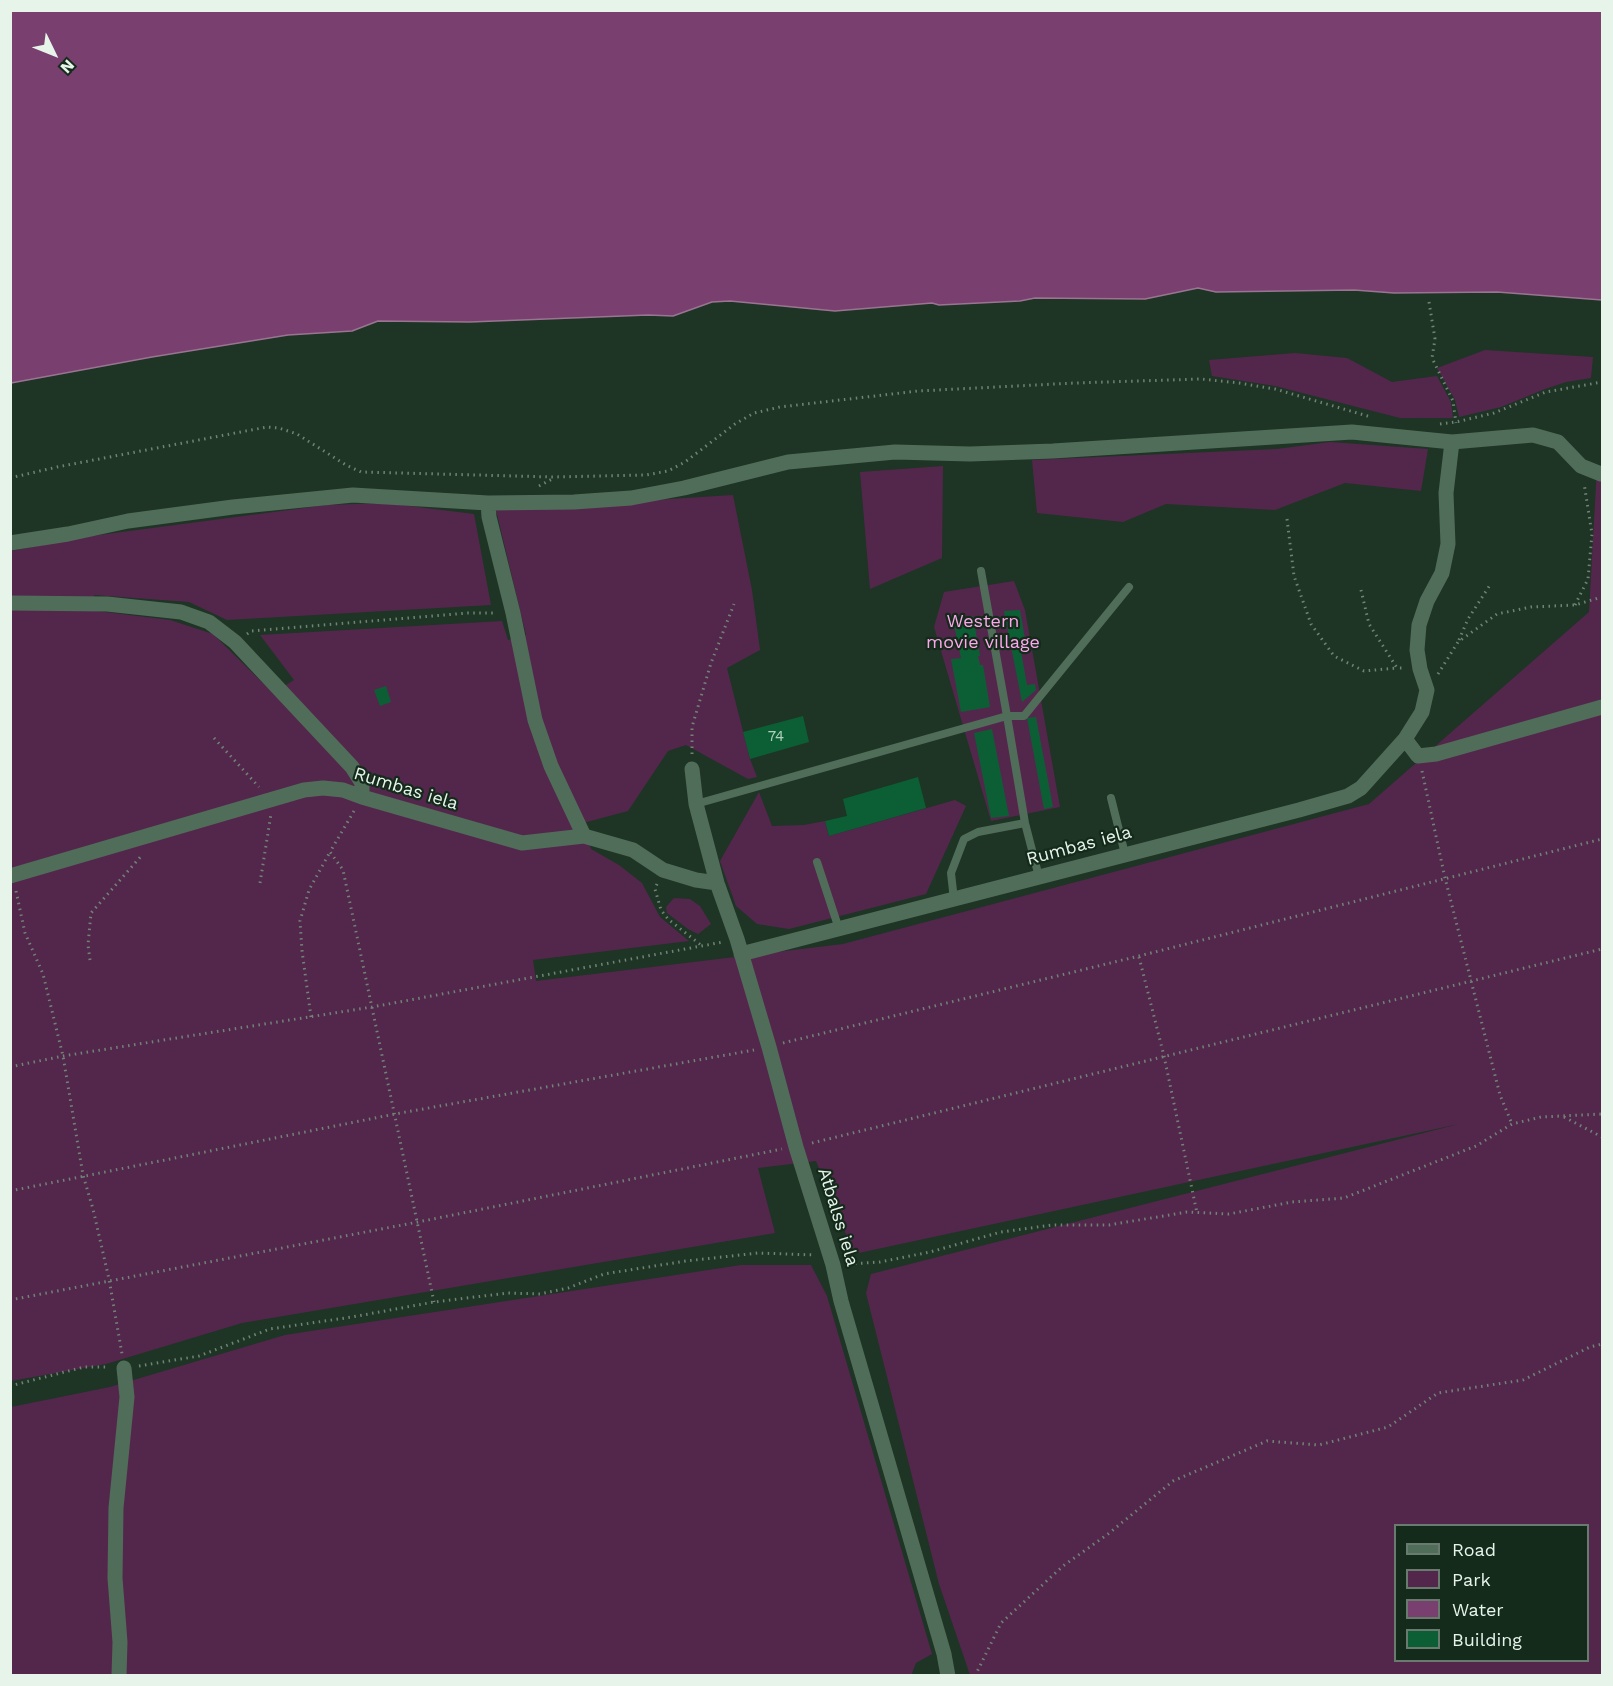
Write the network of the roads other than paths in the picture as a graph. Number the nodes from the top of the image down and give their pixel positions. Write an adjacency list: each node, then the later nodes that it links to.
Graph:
1 (1452, 442): 2 (street); 3 (street); 10 (street, Rumbas iela)
2 (1601, 474)
3 (488, 503): 4 (street); 16 (street)
4 (10, 543)
5 (981, 571): 9 (lane)
6 (1129, 587): 9 (lane)
7 (10, 603): 12 (street)
8 (1602, 707): 10 (street)
9 (1007, 716): 14 (lane); 15 (lane)
10 (1405, 739): 17 (street, Rumbas iela)
11 (692, 769): 14 (street, Atbalss iela)
12 (362, 797): 16 (street, Rumbas iela); 19 (street, Rumbas iela)
13 (1111, 798): 17 (lane)
14 (696, 804): 21 (street, Atbalss iela)
15 (1025, 823): 20 (lane); 22 (lane)
16 (584, 836): 21 (street, Rumbas iela)
17 (1125, 854): 20 (street, Rumbas iela)
18 (817, 862): 23 (lane)
19 (11, 875)
20 (1039, 876): 22 (street, Rumbas iela)
21 (717, 883): 24 (street, Atbalss iela)
22 (954, 900): 23 (street, Rumbas iela)
23 (838, 929): 24 (street, Rumbas iela)
24 (741, 954): 27 (street, Atbalss iela)
25 (124, 1368): 26 (street)
26 (119, 1676)
27 (948, 1676)

